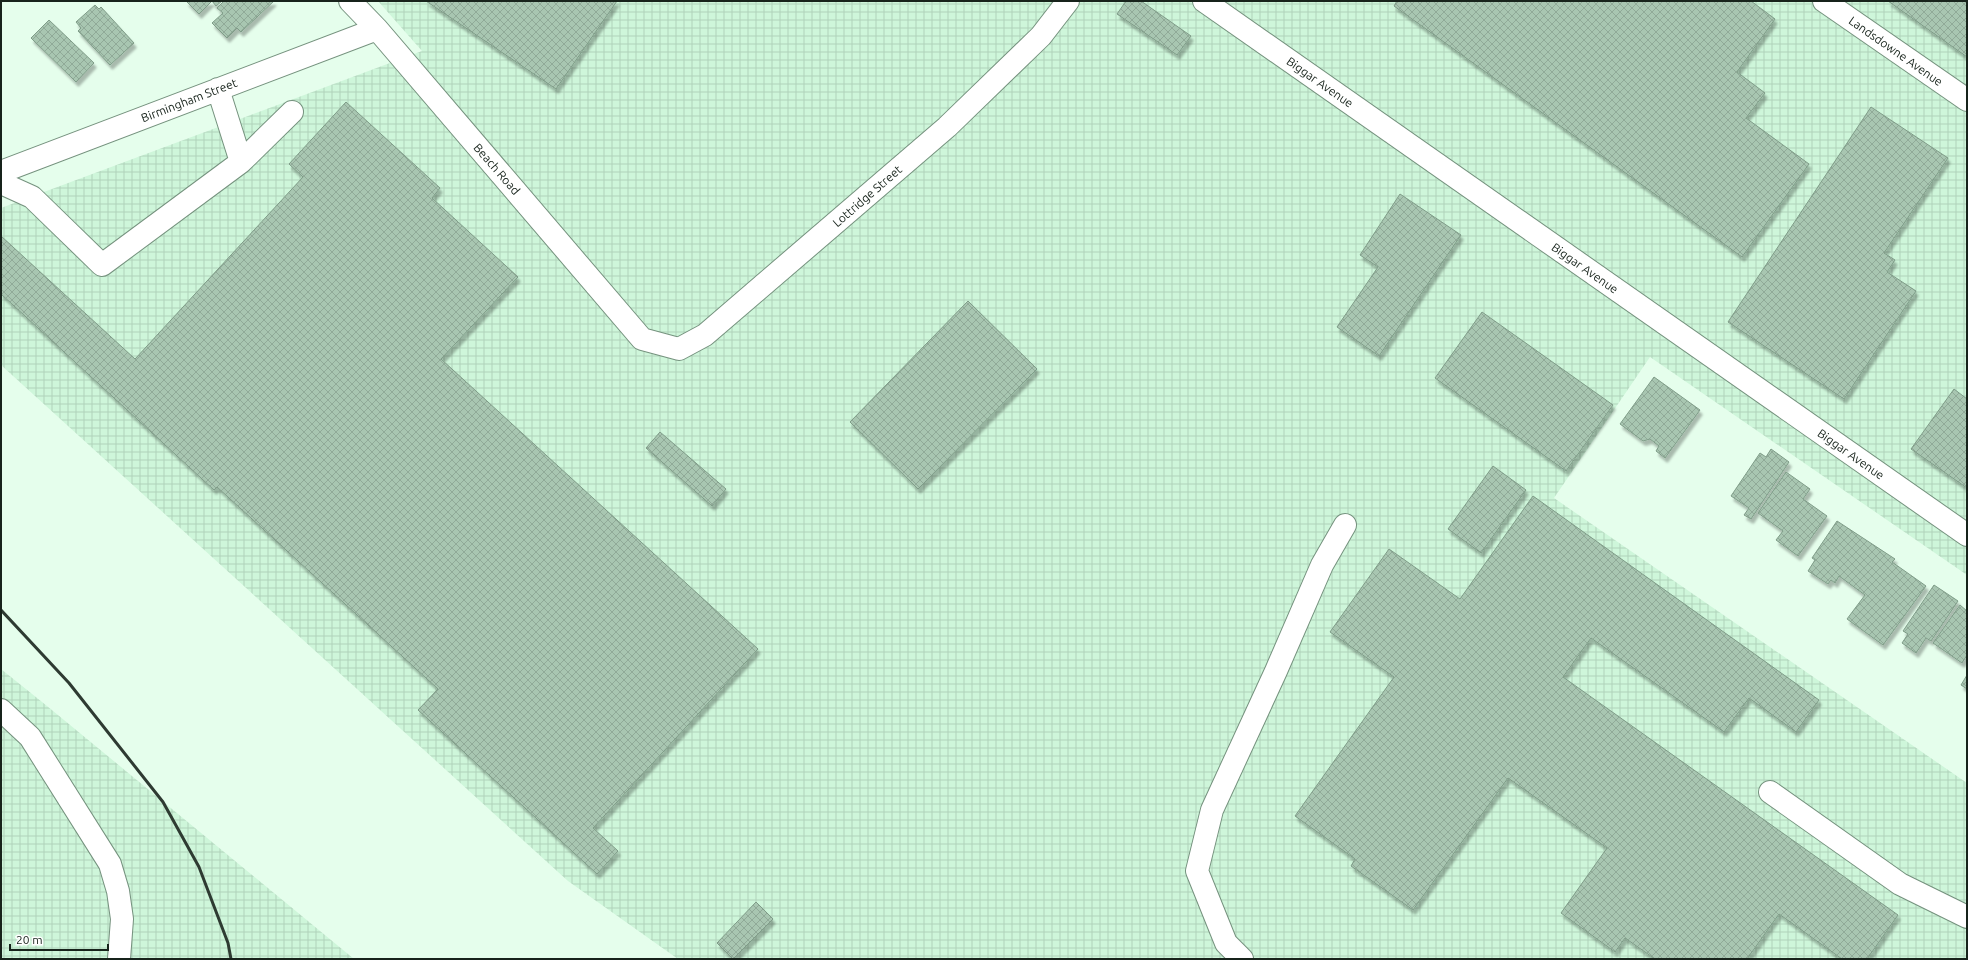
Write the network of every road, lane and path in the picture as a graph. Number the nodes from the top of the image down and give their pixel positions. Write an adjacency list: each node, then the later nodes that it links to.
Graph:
1 (350, 1): 5 (street, Beach Road)
2 (1068, 1): 12 (street, Lottridge Street)
3 (1204, 1): 14 (street, Biggar Avenue)
4 (1824, 1): 7 (street, Landsdowne Avenue)
5 (376, 28): 6 (street, Birmingham Street); 12 (street, Beach Road)
6 (218, 89): 9 (street); 10 (street, Birmingham Street)
7 (1967, 100)
8 (292, 112): 9 (street)
9 (241, 162): 11 (street)
10 (1, 172)
11 (1, 183)
12 (642, 339)
13 (1345, 525): 19 (street)
14 (1967, 535)
15 (1, 710): 18 (street)
16 (1770, 792): 17 (street)
17 (1967, 917)
18 (119, 959)
19 (1242, 959)

